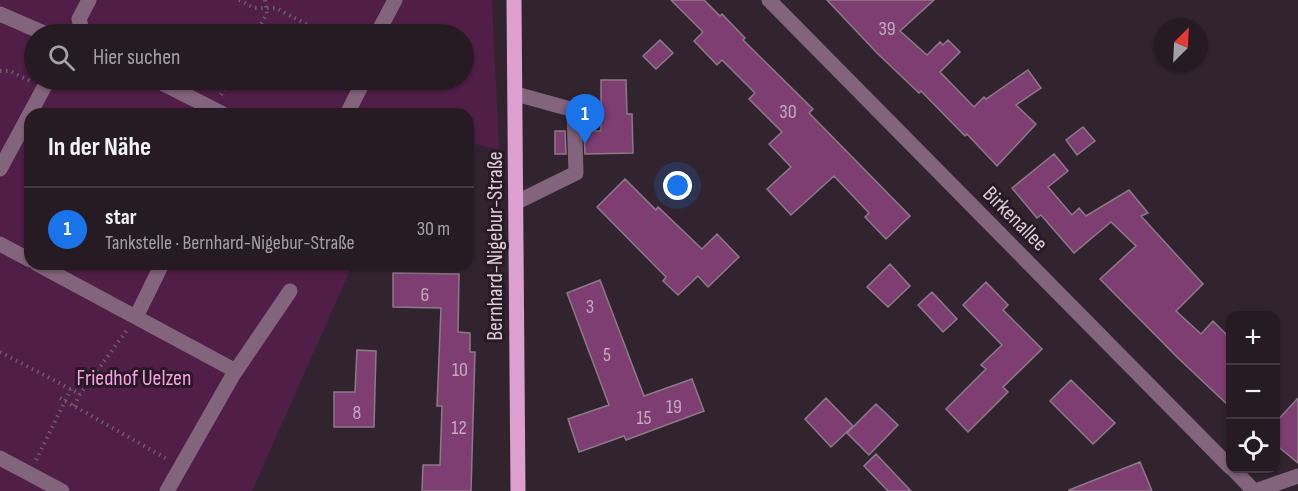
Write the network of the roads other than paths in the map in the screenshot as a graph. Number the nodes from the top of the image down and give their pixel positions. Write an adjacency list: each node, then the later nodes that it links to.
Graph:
1 (89, 0): 7 (street)
2 (395, 0): 8 (street)
3 (514, 0): 12 (main road, Bernhard-Nigebur-Straße)
4 (769, 0): 27 (street, Birkenallee)
5 (0, 14): 6 (street)
6 (24, 24)
7 (80, 24)
8 (382, 24)
9 (43, 90): 13 (street)
10 (176, 90): 14 (street)
11 (359, 90): 15 (street)
12 (516, 94): 18 (main road, Bernhard-Nigebur-Straße); 18 (street)
13 (35, 108)
14 (211, 108)
15 (349, 108)
16 (24, 130): 17 (street)
17 (0, 169)
18 (517, 202): 32 (main road, Bernhard-Nigebur-Straße)
19 (0, 244): 20 (street)
20 (24, 257)
21 (48, 270): 24 (street)
22 (159, 270): 24 (street)
23 (290, 291): 25 (street)
24 (136, 317): 25 (street)
25 (236, 371): 31 (street)
26 (0, 458): 30 (street)
27 (1226, 463)
28 (1236, 473): 33 (street, Birkenallee)
29 (1298, 476): 33 (street)
30 (62, 491)
31 (167, 491)
32 (518, 491)
33 (1255, 491)

